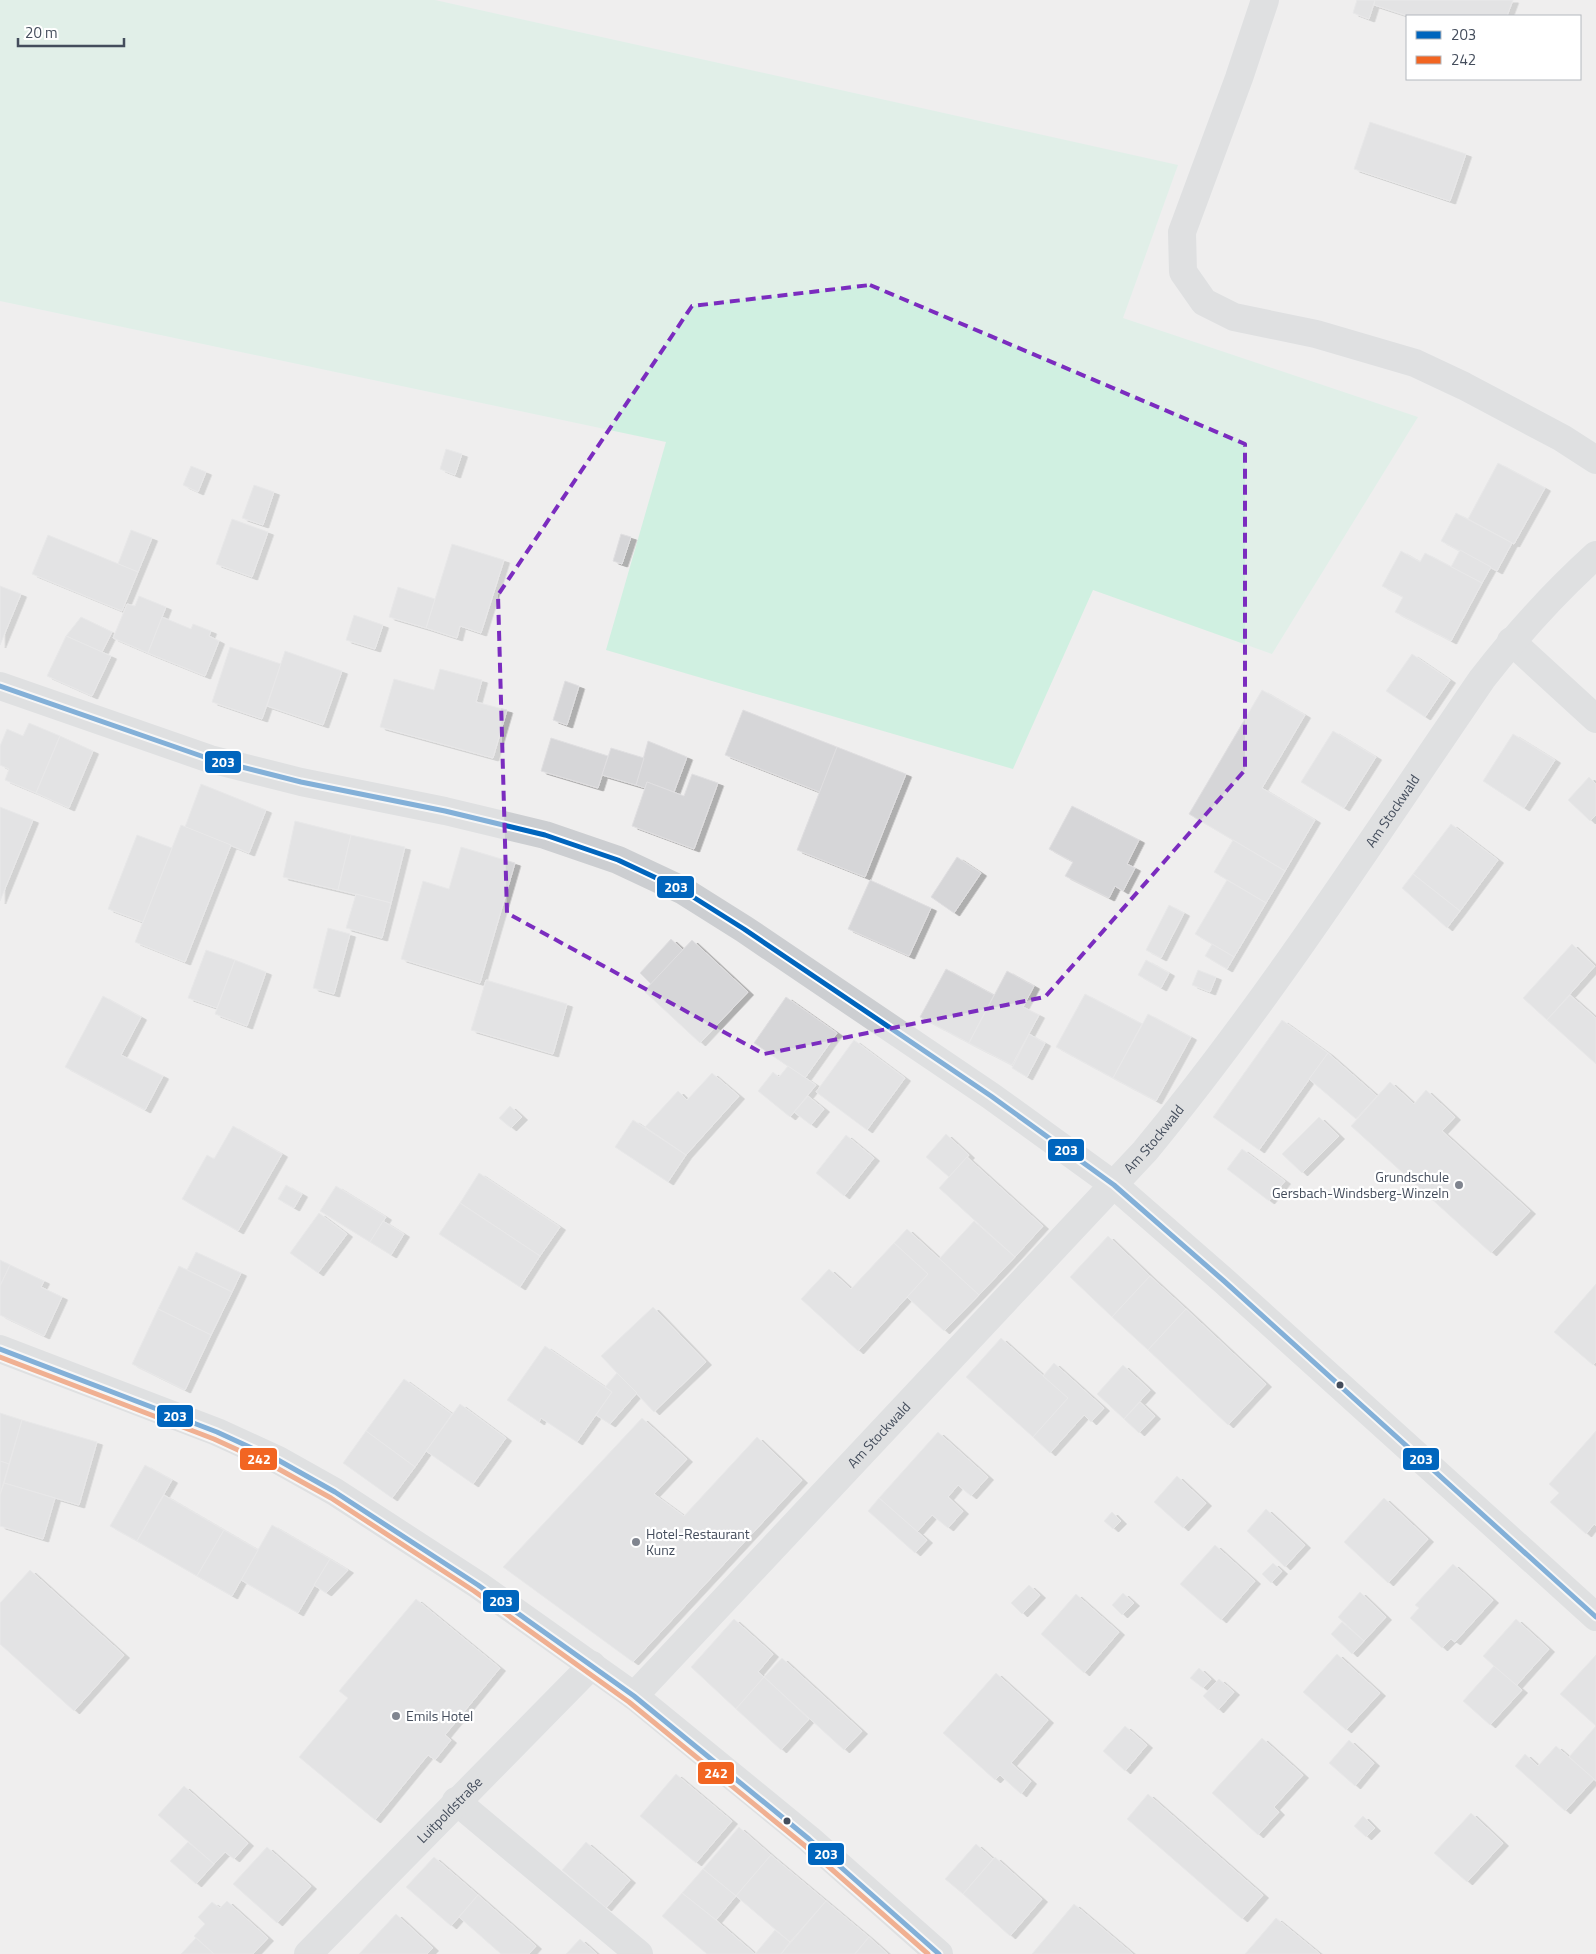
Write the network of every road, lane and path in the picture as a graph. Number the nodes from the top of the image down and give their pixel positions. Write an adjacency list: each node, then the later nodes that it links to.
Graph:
1 (1265, 0): 2 (street)
2 (1596, 460)
3 (1596, 555): 4 (street, Am Stockwald)
4 (1511, 641): 6 (street); 7 (street, Am Stockwald)
5 (0, 686): 7 (street)
6 (1596, 720)
7 (1114, 1185): 9 (street); 11 (street, Am Stockwald)
8 (0, 1349): 10 (street)
9 (1596, 1616)
10 (592, 1665): 11 (street); 12 (street, Luitpoldstraße)
11 (634, 1696): 15 (street)
12 (456, 1801): 13 (street, Luitpoldstraße); 14 (street)
13 (308, 1954)
14 (638, 1954)
15 (939, 1954)

